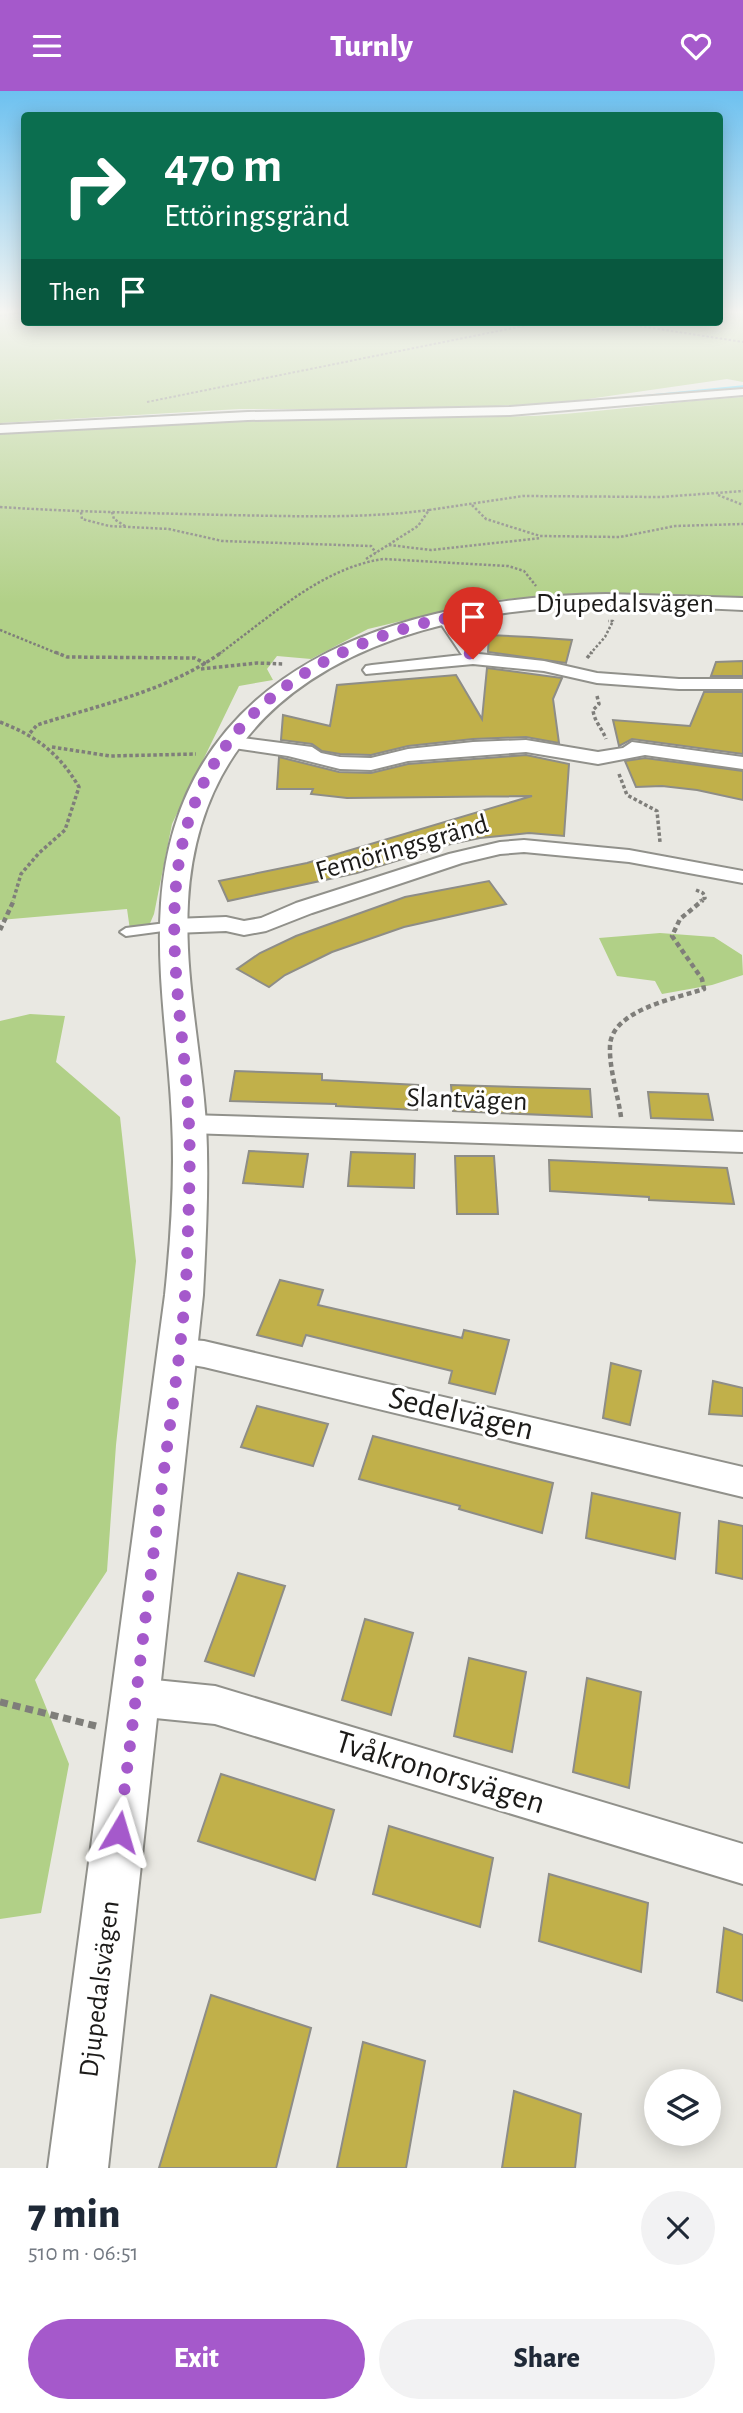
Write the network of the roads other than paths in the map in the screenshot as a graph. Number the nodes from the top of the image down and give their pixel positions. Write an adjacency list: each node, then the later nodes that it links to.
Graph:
1 (523, 410): 2 (street)
2 (0, 429)
3 (743, 604): 4 (street, Djupedalsvägen)
4 (444, 618): 5 (street); 8 (street, Djupedalsvägen)
5 (473, 659): 6 (street); 7 (street)
6 (372, 670)
7 (743, 684)
8 (223, 749): 9 (street); 11 (street, Djupedalsvägen)
9 (743, 763)
10 (743, 877): 11 (street, Femöringsgränd)
11 (174, 926): 12 (lane); 13 (street, Djupedalsvägen)
12 (126, 932)
13 (189, 1124): 14 (street, Slantvägen); 15 (street, Djupedalsvägen)
14 (743, 1142)
15 (178, 1352): 16 (street, Sedelvägen); 17 (street, Djupedalsvägen)
16 (743, 1482)
17 (135, 1697): 18 (street, Tvåkronorsvägen); 19 (street, Djupedalsvägen)
18 (743, 1864)
19 (78, 2168)

